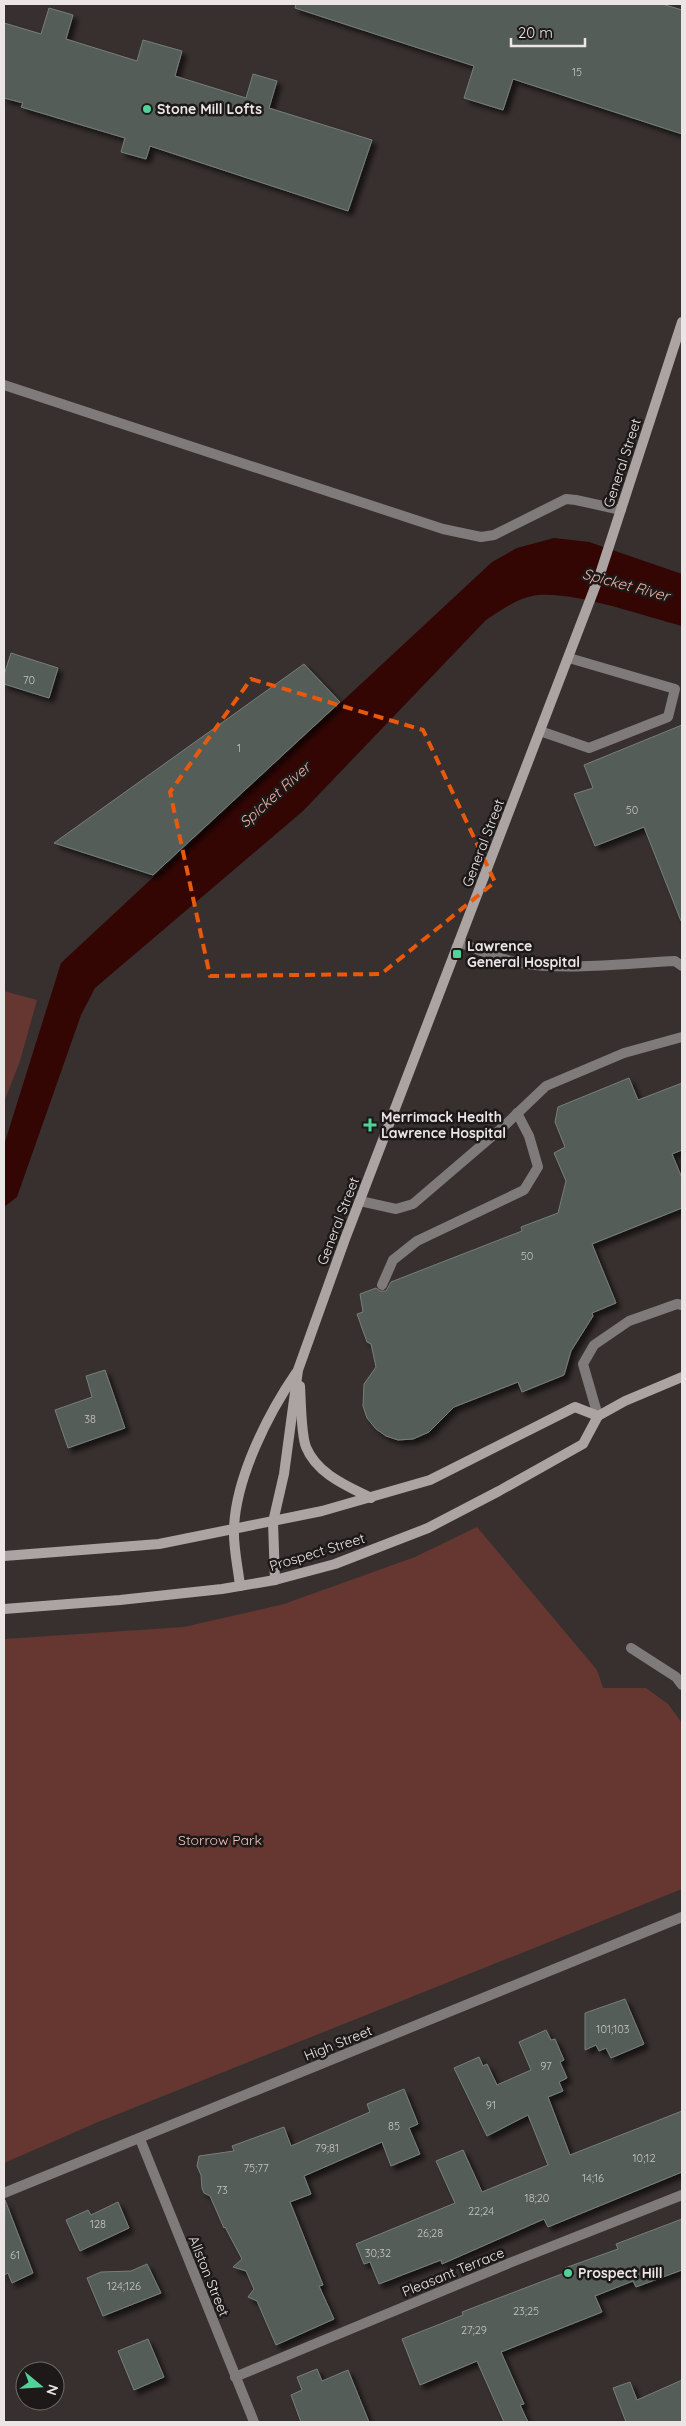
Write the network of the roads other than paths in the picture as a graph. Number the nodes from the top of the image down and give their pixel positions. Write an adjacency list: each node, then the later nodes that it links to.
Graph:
1 (682, 322): 2 (main road, General Street)
2 (680, 336): 4 (main road, General Street)
3 (4, 385): 4 (street)
4 (621, 510): 5 (main road, General Street)
5 (568, 658): 6 (street); 7 (main road, General Street)
6 (679, 688): 7 (street)
7 (540, 731): 8 (main road, General Street)
8 (460, 942): 9 (street); 12 (main road, General Street)
9 (682, 966)
10 (682, 1037): 11 (street)
11 (518, 1113): 12 (street); 13 (street)
12 (360, 1201): 15 (main road, General Street)
13 (382, 1285)
14 (682, 1305): 17 (street)
15 (298, 1370): 18 (main road); 19 (main road, General Street); 20 (main road, General Street)
16 (682, 1377): 17 (main road)
17 (598, 1416): 18 (main road); 22 (main road, Prospect Street)
18 (372, 1498): 19 (main road)
19 (273, 1522): 20 (main road); 22 (main road, General Street)
20 (234, 1529): 21 (main road); 23 (main road, General Street)
21 (4, 1556)
22 (275, 1580): 23 (main road, Prospect Street)
23 (240, 1586): 24 (main road, Prospect Street)
24 (4, 1608)
25 (631, 1648): 26 (street)
26 (682, 1685)
27 (682, 1917): 28 (street, High Street)
28 (140, 2139): 29 (street, High Street); 31 (street, Allston Street)
29 (4, 2193)
30 (682, 2196): 31 (street, Pleasant Terrace)
31 (235, 2377): 32 (street, Allston Street)
32 (254, 2422)

